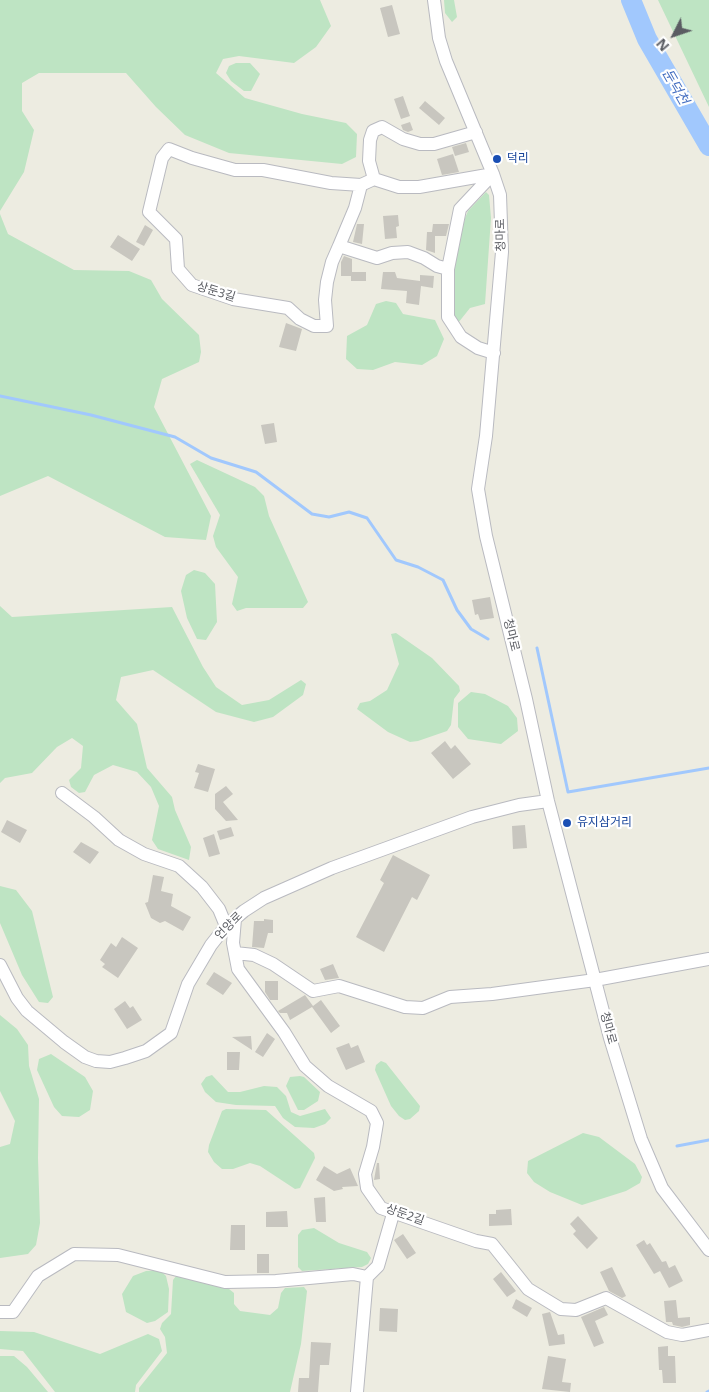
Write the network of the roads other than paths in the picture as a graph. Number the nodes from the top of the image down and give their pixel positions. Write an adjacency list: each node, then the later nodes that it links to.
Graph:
1 (434, 0): 2 (street, 청마로)
2 (476, 132): 3 (street, 청마로); 4 (street)
3 (493, 174): 4 (street); 7 (street); 8 (street, 청마로)
4 (374, 179): 5 (street, 상둔3길)
5 (361, 185): 6 (street); 6 (street, 상둔3길)
6 (339, 246): 7 (street)
7 (448, 269): 8 (street)
8 (494, 353): 10 (street, 청마로)
9 (62, 793): 11 (street)
10 (548, 800): 11 (street, 언양로); 15 (street, 청마로)
11 (231, 922): 12 (street, 상둔2길); 14 (street, 언양로)
12 (235, 954): 15 (street); 16 (street, 상둔2길)
13 (709, 958): 15 (street)
14 (0, 965)
15 (595, 980): 17 (street, 청마로)
16 (393, 1214): 18 (street); 20 (street, 상둔2길)
17 (709, 1250)
18 (368, 1277): 19 (street); 21 (street)
19 (0, 1312)
20 (709, 1330)
21 (357, 1392)

